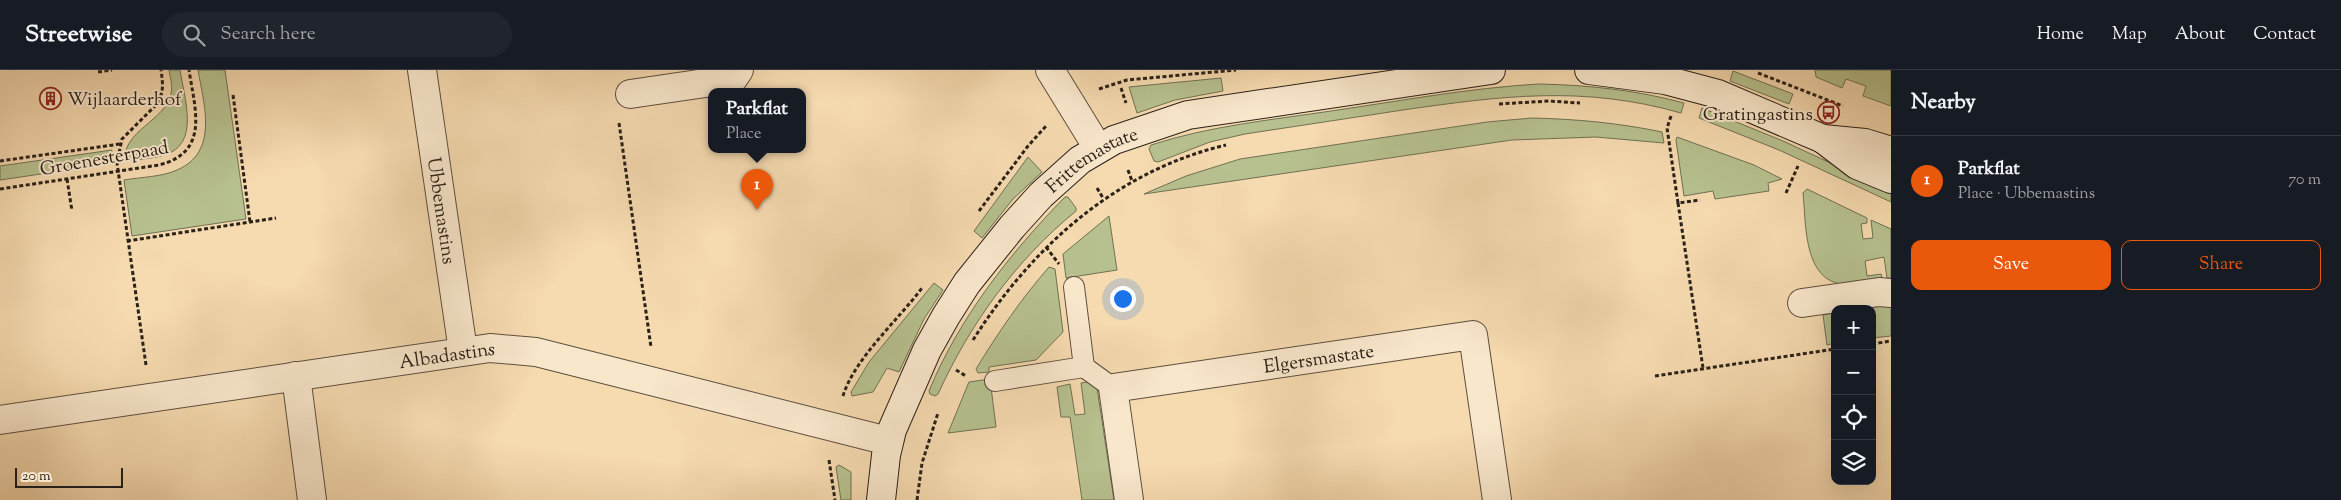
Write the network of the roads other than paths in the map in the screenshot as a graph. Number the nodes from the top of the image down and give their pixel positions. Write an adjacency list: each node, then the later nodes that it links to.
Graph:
1 (422, 70): 14 (street, Ubbemastins)
2 (739, 70): 6 (street)
3 (1050, 70): 8 (street)
4 (1491, 70): 8 (street, Frittemastate)
5 (1589, 70): 7 (street)
6 (624, 105)
7 (1823, 139): 9 (street); 10 (street)
8 (1098, 148): 20 (street, Frittemastate)
9 (1891, 151)
10 (1891, 179)
11 (1074, 287): 15 (lane)
12 (1891, 293): 13 (street)
13 (1802, 304)
14 (463, 351): 16 (street, Albadastins); 20 (street, Albadastins)
15 (1084, 367): 17 (lane); 18 (lane)
16 (296, 376): 19 (street, Albadastins); 21 (street)
17 (995, 381)
18 (1112, 388): 23 (street); 24 (street, Elgersmastate)
19 (0, 420)
20 (888, 441): 22 (street, Frittemastate)
21 (312, 500)
22 (881, 500)
23 (1129, 500)
24 (1497, 500)

